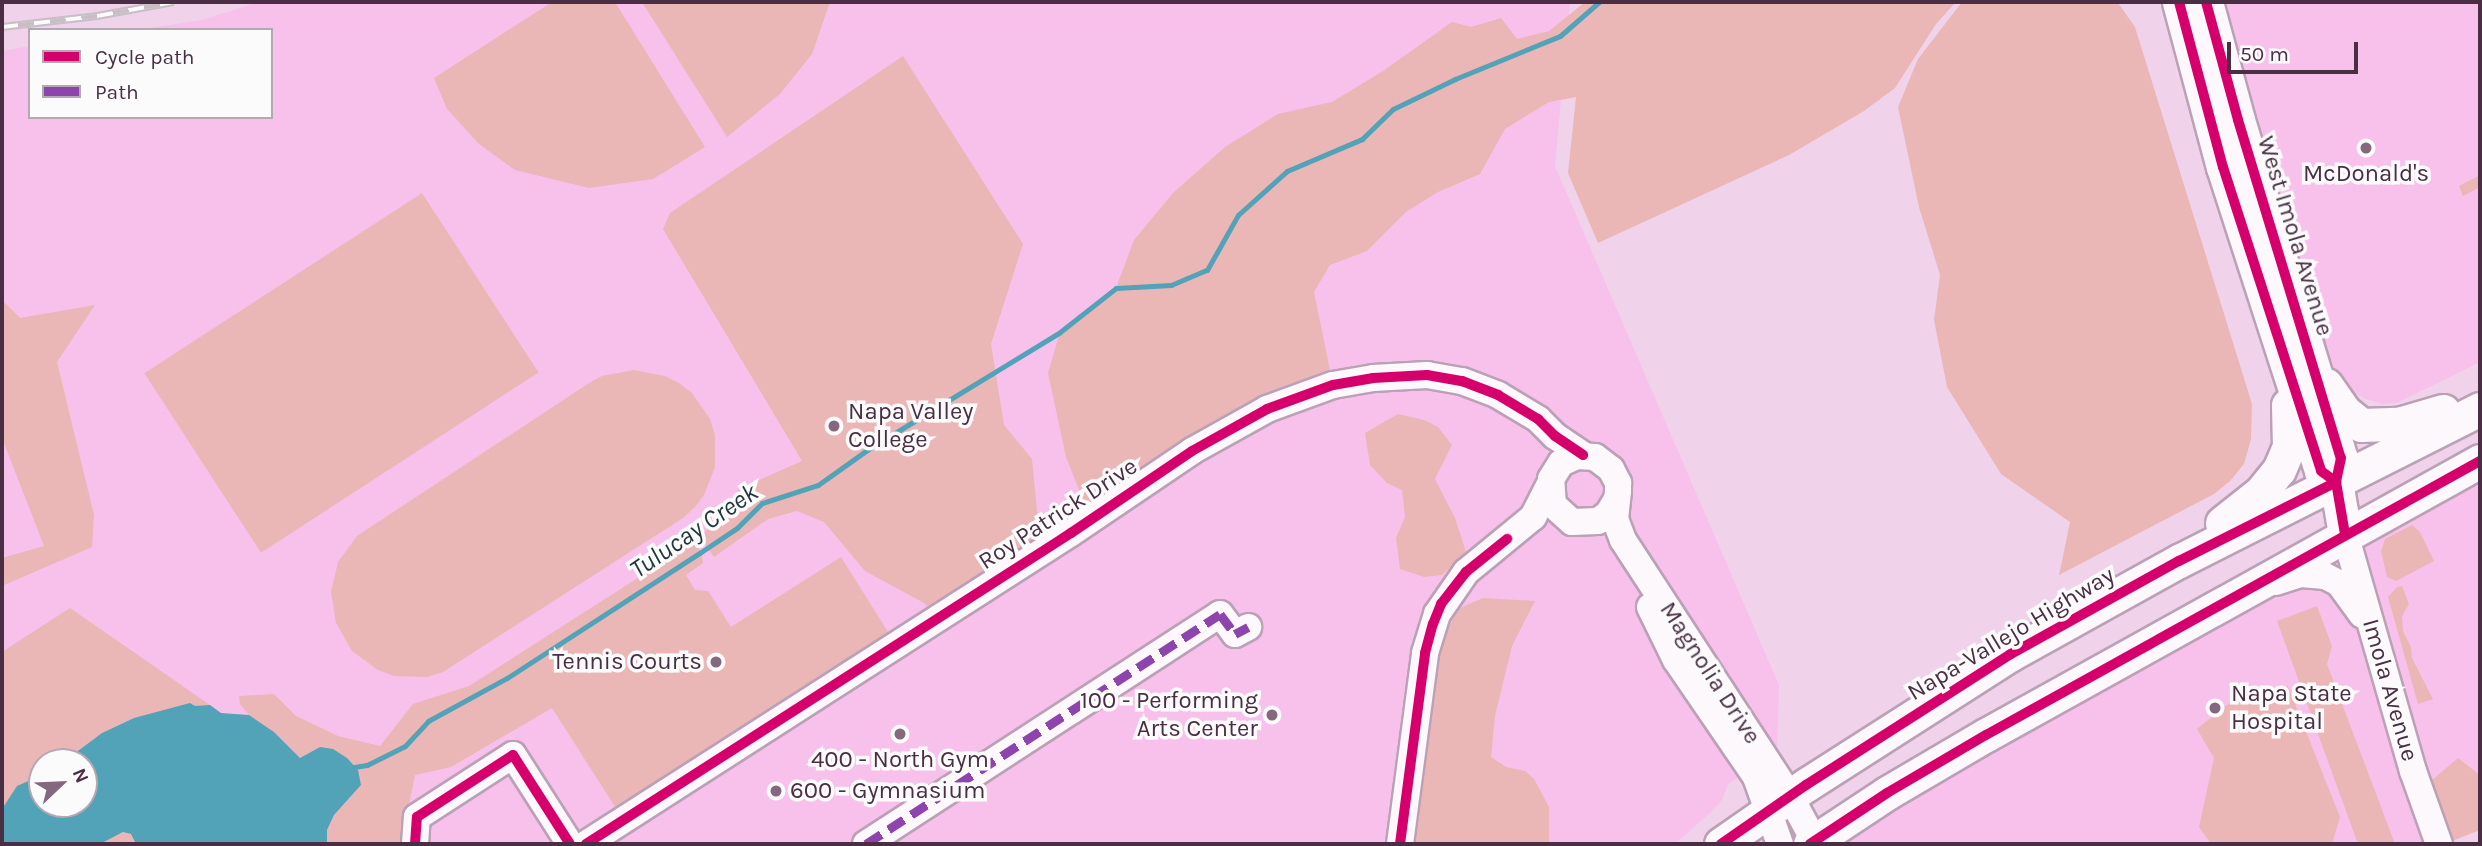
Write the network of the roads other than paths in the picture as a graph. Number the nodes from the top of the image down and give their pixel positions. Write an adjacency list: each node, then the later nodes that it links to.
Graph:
1 (2179, 2): 3 (main road, West Imola Avenue)
2 (2206, 2): 4 (main road, West Imola Avenue)
3 (2260, 286): 10 (main road, West Imola Avenue); 15 (main road)
4 (2307, 348): 6 (main road); 10 (main road, West Imola Avenue)
5 (1510, 403): 7 (street, Roy Patrick Drive); 9 (street, Roy Patrick Drive); 23 (street, Roy Patrick Drive)
6 (2475, 412): 10 (main road, Napa-Vallejo Highway)
7 (1583, 455): 9 (street); 11 (street, Magnolia Drive)
8 (2480, 461): 13 (main road)
9 (1551, 480): 12 (street, Magnolia Drive); 14 (street)
10 (2336, 482): 13 (main road, West Imola Avenue); 15 (main road, Napa-Vallejo Highway)
11 (1617, 499): 12 (street); 19 (street, Magnolia Drive)
12 (1579, 523): 14 (street); 19 (street, Magnolia Drive)
13 (2345, 534): 16 (main road); 18 (street, Imola Avenue)
14 (1507, 539): 25 (street)
15 (2146, 579): 19 (main road, Napa-Vallejo Highway)
16 (2219, 604): 18 (street); 20 (main road)
17 (1248, 627): 24 (street)
18 (2373, 631): 28 (street, Imola Avenue)
19 (1778, 804): 20 (street, Magnolia Drive); 26 (main road, Napa-Vallejo Highway); 27 (street, Magnolia Drive)
20 (1813, 843)
21 (415, 844): 22 (street)
22 (570, 844)
23 (586, 844)
24 (866, 844)
25 (1400, 844)
26 (1721, 844)
27 (1780, 844)
28 (2439, 844)

